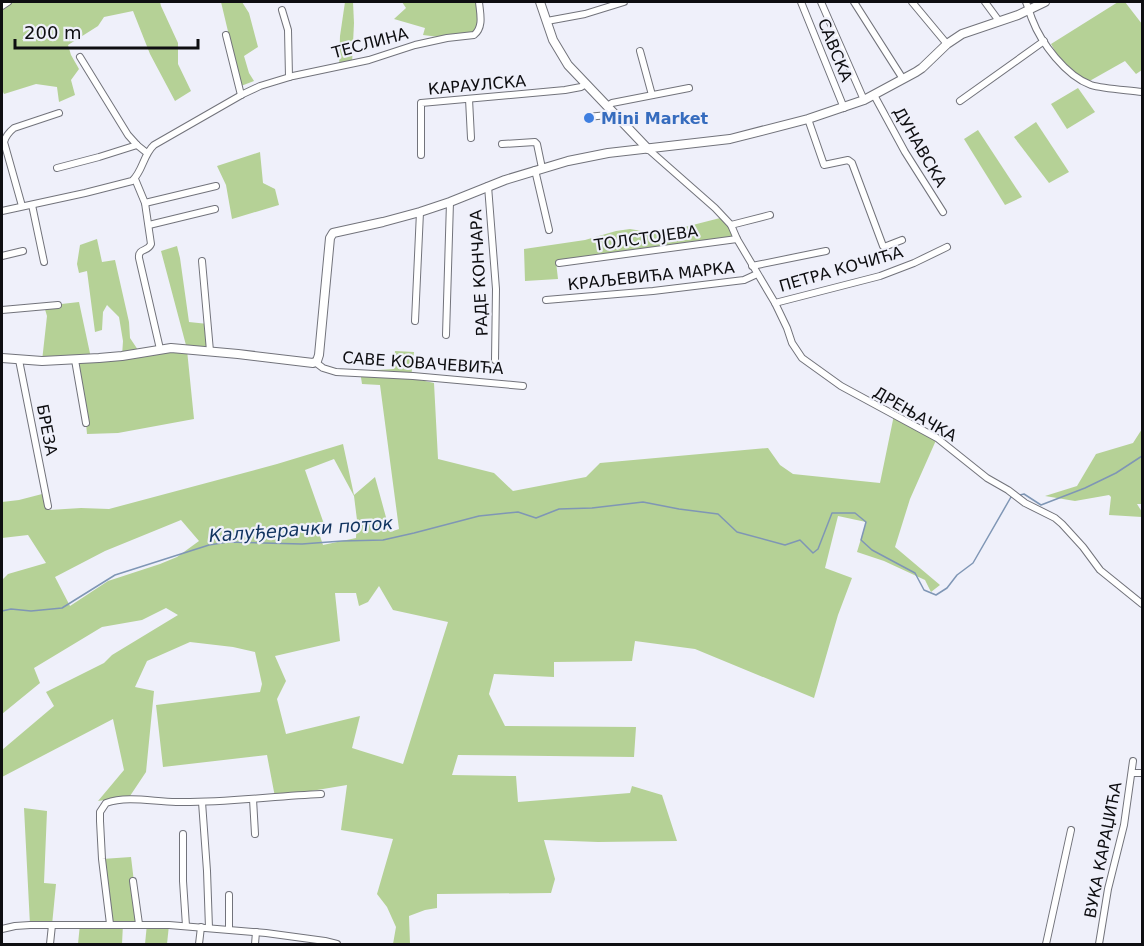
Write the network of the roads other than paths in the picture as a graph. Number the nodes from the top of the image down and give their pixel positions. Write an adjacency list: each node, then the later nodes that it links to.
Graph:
1 (8, 2): 11 (street)
2 (479, 2): 21 (street, ТЕСЛИНА)
3 (540, 2): 14 (street, ПЕТРА КОЧИЋА)
4 (624, 2): 14 (street)
5 (801, 2): 32 (street, САВСКА)
6 (821, 2): 30 (street)
7 (854, 2): 22 (street)
8 (912, 2): 18 (street)
9 (985, 2): 15 (street)
10 (1045, 2): 12 (street)
11 (2, 6)
12 (1028, 6): 15 (street); 17 (street)
13 (282, 9): 21 (street)
14 (547, 21): 23 (street, ПЕТРА КОЧИЋА)
15 (999, 21): 18 (street)
16 (226, 35): 26 (street)
17 (1044, 41): 25 (street); 31 (street)
18 (947, 44): 22 (street)
19 (640, 51): 27 (street)
20 (80, 57): 39 (street)
21 (290, 77): 26 (street, ТЕСЛИНА)
22 (903, 79): 28 (street)
23 (586, 84): 29 (street, КАРАУЛСКА); 33 (street, ПЕТРА КОЧИЋА)
24 (689, 88): 27 (street)
25 (1143, 92)
26 (241, 95): 41 (street, ТЕСЛИНА)
27 (652, 95): 33 (street)
28 (874, 95): 30 (street); 57 (street, ДУНАВСКА)
29 (469, 99): 37 (street); 42 (street, КАРАУЛСКА)
30 (864, 100): 32 (street)
31 (960, 101)
32 (844, 108): 36 (street)
33 (610, 109): 35 (street); 40 (street, ПЕТРА КОЧИЋА)
34 (59, 113): 43 (street)
35 (587, 117)
36 (808, 119): 40 (street); 63 (street)
37 (471, 138)
38 (502, 144): 46 (street)
39 (137, 145): 41 (street); 45 (street)
40 (648, 149): 46 (street); 60 (street, ПЕТРА КОЧИЋА)
41 (147, 153): 47 (street, ТЕСЛИНА)
42 (421, 155)
43 (9, 162): 44 (street); 53 (street)
44 (2, 164)
45 (57, 168)
46 (539, 169): 49 (street); 61 (street)
47 (135, 179): 51 (street); 52 (street)
48 (216, 186): 51 (street)
49 (488, 186): 50 (street); 84 (street, РАДЕ КОНЧАРА)
50 (450, 202): 56 (street); 78 (street)
51 (145, 203): 59 (street)
52 (32, 205): 53 (street); 69 (street)
53 (22, 206): 55 (street)
54 (215, 209): 59 (street)
55 (2, 211)
56 (420, 212): 77 (street); 85 (street)
57 (943, 212)
58 (770, 215): 60 (street)
59 (149, 225): 79 (street)
60 (731, 225): 62 (street, ПЕТРА КОЧИЋА)
61 (549, 230)
62 (737, 239): 70 (street, ТОЛСТОЈЕВА); 71 (street, ПЕТРА КОЧИЋА)
63 (902, 240)
64 (947, 247): 74 (street, ПЕТРА КОЧИЋА)
65 (23, 251): 67 (street)
66 (826, 251): 71 (street)
67 (2, 256)
68 (201, 261): 80 (street)
69 (44, 262)
70 (560, 263)
71 (752, 266): 72 (street, ПЕТРА КОЧИЋА)
72 (757, 274): 73 (street, КРАЉЕВИЋА МАРКА); 74 (street, ПЕТРА КОЧИЋА)
73 (546, 300)
74 (775, 303): 86 (street, ПЕТРА КОЧИЋА)
75 (58, 305): 76 (street)
76 (2, 310)
77 (415, 321)
78 (446, 335)
79 (160, 349): 80 (street, САВЕ КОВАЧЕВИЋА); 83 (street, САВЕ КОВАЧЕВИЋА)
80 (210, 351): 85 (street, САВЕ КОВАЧЕВИЋА)
81 (2, 358): 82 (street, САВЕ КОВАЧЕВИЋА)
82 (19, 360): 83 (street, САВЕ КОВАЧЕВИЋА); 89 (street, БРЕЗА)
83 (75, 360): 88 (street)
84 (495, 360)
85 (315, 362): 87 (street, САВЕ КОВАЧЕВИЋА)
86 (831, 380): 90 (street, ДРЕЊАЧКА)
87 (523, 386)
88 (86, 423)
89 (48, 506)
90 (1143, 604)
91 (1133, 760): 92 (street, ВУКА КАРАЏИЋА)
92 (1132, 773): 93 (street); 116 (street, ВУКА КАРАЏИЋА)
93 (1143, 773)
94 (321, 794): 95 (street)
95 (253, 799): 96 (street); 99 (street)
96 (202, 802): 102 (street); 106 (street)
97 (1071, 830): 115 (street)
98 (183, 834): 105 (street)
99 (255, 834)
100 (133, 881): 103 (street)
101 (229, 895): 108 (street)
102 (110, 924): 103 (street); 104 (street)
103 (139, 924): 105 (street)
104 (52, 925): 107 (street); 111 (street)
105 (186, 926): 106 (street)
106 (205, 928): 108 (street); 112 (street)
107 (2, 929)
108 (229, 929): 109 (street)
109 (255, 932): 110 (street); 113 (street)
110 (310, 942): 114 (street)
111 (50, 945)
112 (199, 945)
113 (255, 945)
114 (337, 945)
115 (1046, 945)
116 (1099, 945)

